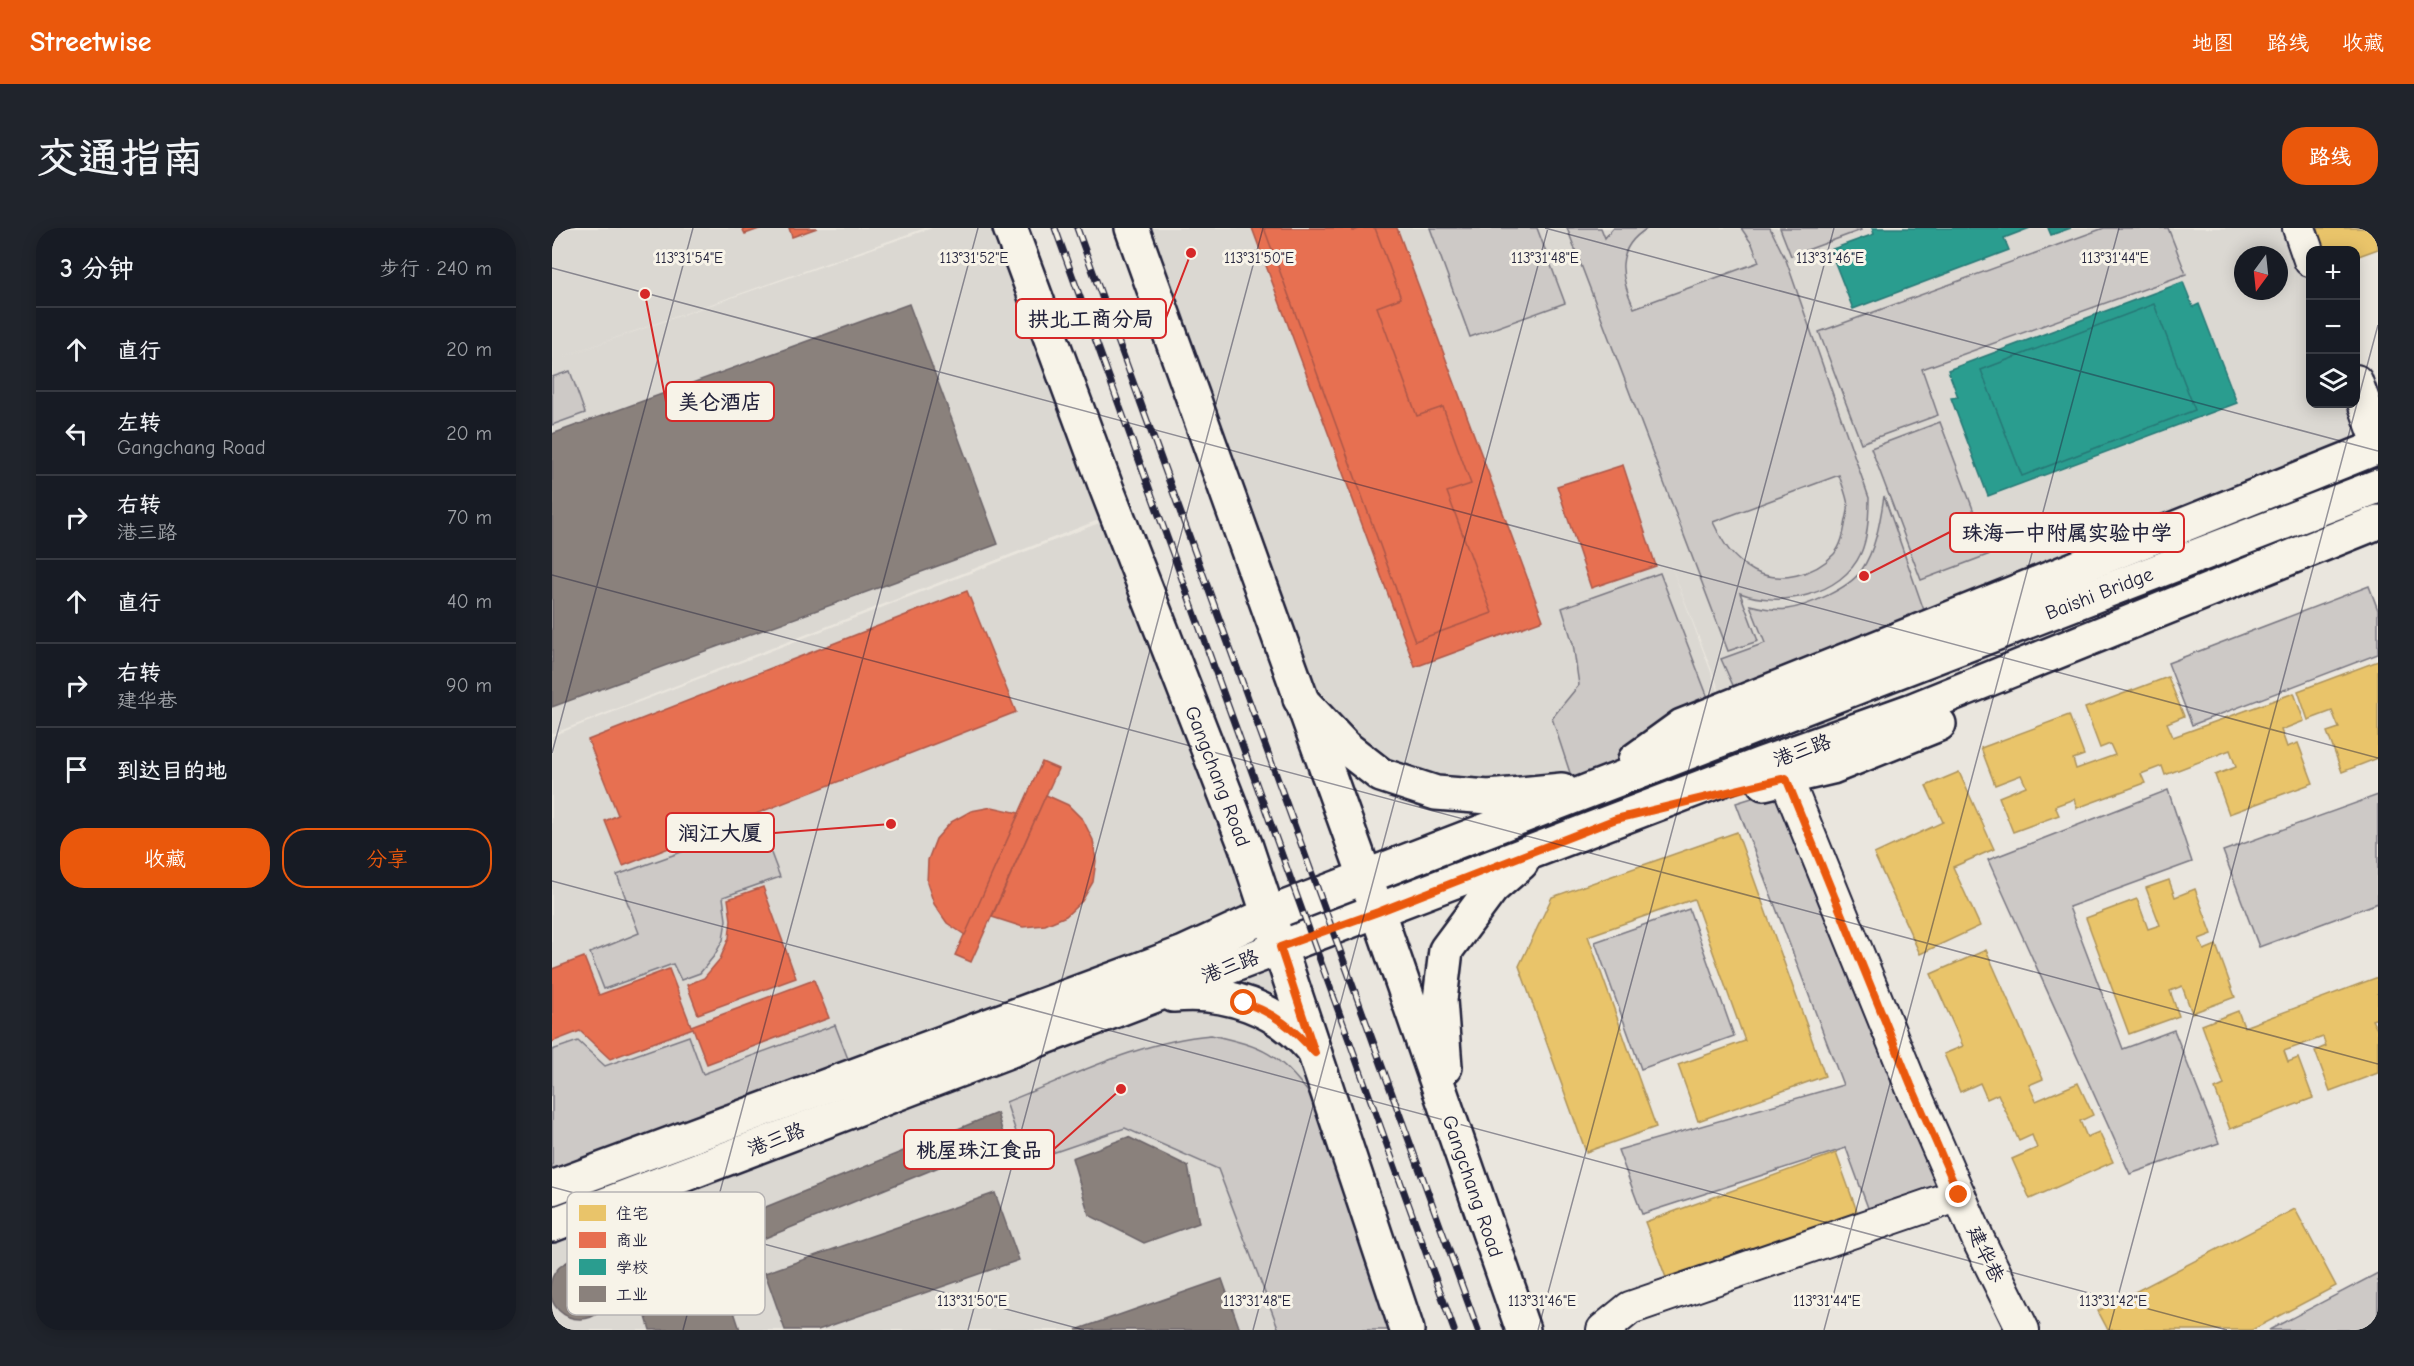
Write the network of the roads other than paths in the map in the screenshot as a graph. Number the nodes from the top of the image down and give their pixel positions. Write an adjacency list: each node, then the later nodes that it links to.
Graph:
1 (1010, 228): 19 (main road, Gangchang Road)
2 (1132, 228): 11 (main road, Gangchang Road)
3 (2299, 228): 4 (street)
4 (2306, 248)
5 (2360, 394): 6 (street)
6 (2378, 441)
7 (2378, 447): 14 (main road)
8 (2378, 486): 14 (main road, Baishi Bridge)
9 (2378, 522): 12 (main road, Baishi Bridge)
10 (2378, 547): 13 (main road)
11 (1300, 699): 14 (main road); 17 (main road, Gangchang Road)
12 (1910, 711): 15 (main road, 港三路)
13 (1786, 778): 15 (main road); 26 (street, 建华巷)
14 (1600, 786): 17 (main road, Baishi Bridge)
15 (1616, 819): 16 (main road, 港三路)
16 (1535, 851): 18 (main road, 港三路); 23 (main road)
17 (1365, 877): 18 (main road, Gangchang Road); 19 (main road, Baishi Bridge)
18 (1378, 912): 20 (main road, 港三路); 23 (main road, Gangchang Road)
19 (1269, 914): 20 (main road, Gangchang Road); 24 (main road, Baishi Bridge)
20 (1280, 947): 21 (main road, 港三路); 22 (main road, Gangchang Road)
21 (1142, 999): 22 (main road); 25 (main road, 港三路)
22 (1315, 1053): 29 (main road, Gangchang Road)
23 (1449, 1114): 30 (main road, Gangchang Road)
24 (552, 1188)
25 (638, 1192)
26 (1959, 1195): 31 (street); 32 (street, 建华巷)
27 (567, 1219): 28 (main road, 港三路)
28 (552, 1225)
29 (1407, 1330)
30 (1523, 1330)
31 (1603, 1330)
32 (2023, 1330)

